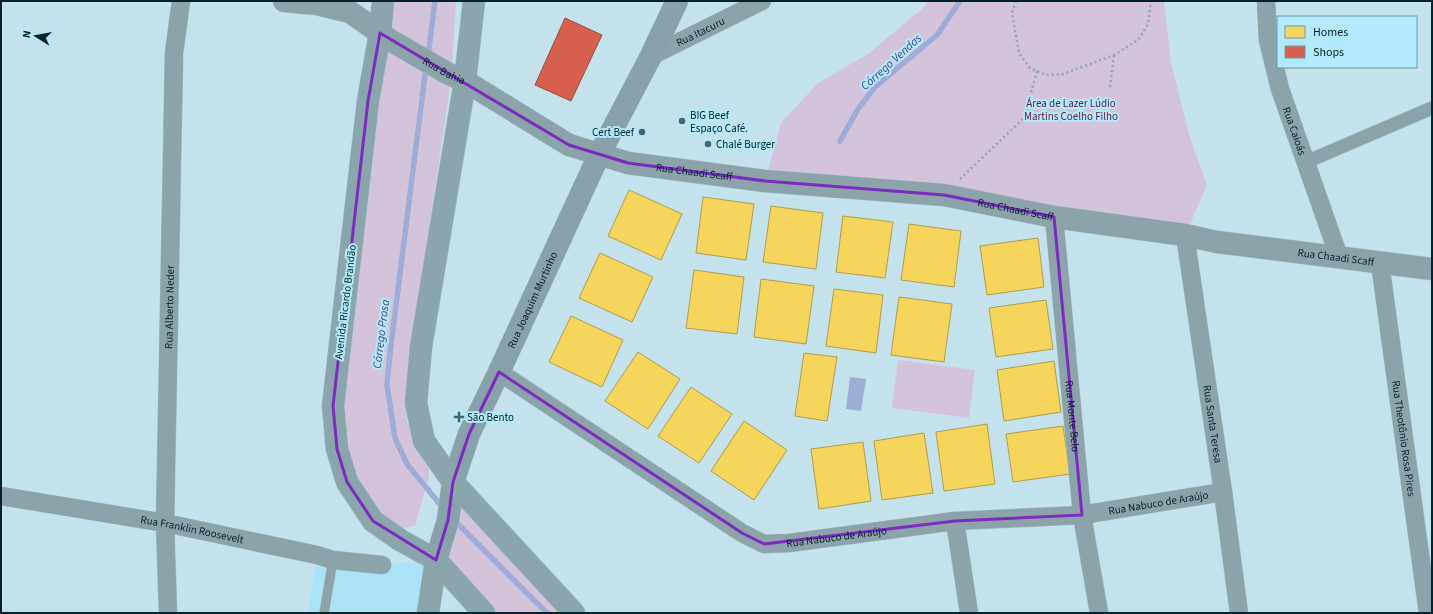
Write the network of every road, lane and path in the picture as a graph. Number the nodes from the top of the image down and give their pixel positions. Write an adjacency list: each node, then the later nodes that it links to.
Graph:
1 (181, 1): 31 (street, Rua Alberto Neder)
2 (284, 1): 10 (street, Rua Bahia)
3 (383, 1): 10 (main road, Avenida Ricardo Brandão)
4 (474, 1): 14 (main road)
5 (677, 1): 12 (main road, Rua Joaquim Murtinho)
6 (1016, 1): 13 (path)
7 (1151, 1): 11 (path)
8 (1266, 1): 18 (street, Rua Caioás)
9 (751, 3): 12 (street, Rua Itacuru)
10 (385, 36): 14 (street, Rua Bahia); 32 (main road, Avenida Ricardo Brandão)
11 (1114, 55): 13 (path); 15 (path)
12 (651, 56): 17 (main road, Rua Joaquim Murtinho)
13 (1037, 71): 19 (path)
14 (456, 77): 17 (street, Rua Bahia); 26 (main road)
15 (1110, 87)
16 (1432, 108): 18 (street)
17 (599, 155): 19 (street, Rua Chaadi Scaff); 25 (main road, Rua Joaquim Murtinho)
18 (1306, 162): 22 (street, Rua Caioás)
19 (944, 195): 20 (street, Rua Chaadi Scaff)
20 (1054, 217): 21 (street, Rua Chaadi Scaff); 29 (street, Rua Monte Belo)
21 (1185, 236): 22 (street, Rua Chaadi Scaff); 27 (street, Rua Santa Teresa)
22 (1339, 257): 23 (street, Rua Chaadi Scaff)
23 (1380, 263): 24 (street, Rua Chaadi Scaff); 43 (street, Rua Theotônio Rosa Pires)
24 (1432, 269)
25 (499, 372): 26 (main road, Rua Joaquim Murtinho); 30 (street, Rua Nabuco de Araújo)
26 (451, 492): 32 (main road, Rua Joaquim Murtinho); 39 (main road)
27 (1223, 492): 29 (street, Rua Nabuco de Araújo); 42 (street, Rua Santa Teresa)
28 (1, 496): 31 (street, Rua Franklin Roosevelt)
29 (1082, 515): 30 (street, Rua Nabuco de Araújo); 41 (street, Rua Monte Belo)
30 (955, 521): 40 (street)
31 (165, 523): 33 (street, Rua Franklin Roosevelt); 35 (street, Rua Alberto Neder)
32 (437, 555): 37 (street, Rua Joaquim Murtinho); 38 (main road, Avenida Ricardo Brandão)
33 (333, 560): 34 (street, Rua Franklin Roosevelt); 36 (lane)
34 (382, 565)
35 (168, 613)
36 (324, 613)
37 (428, 613)
38 (484, 613)
39 (574, 613)
40 (970, 613)
41 (1099, 613)
42 (1239, 613)
43 (1428, 613)

